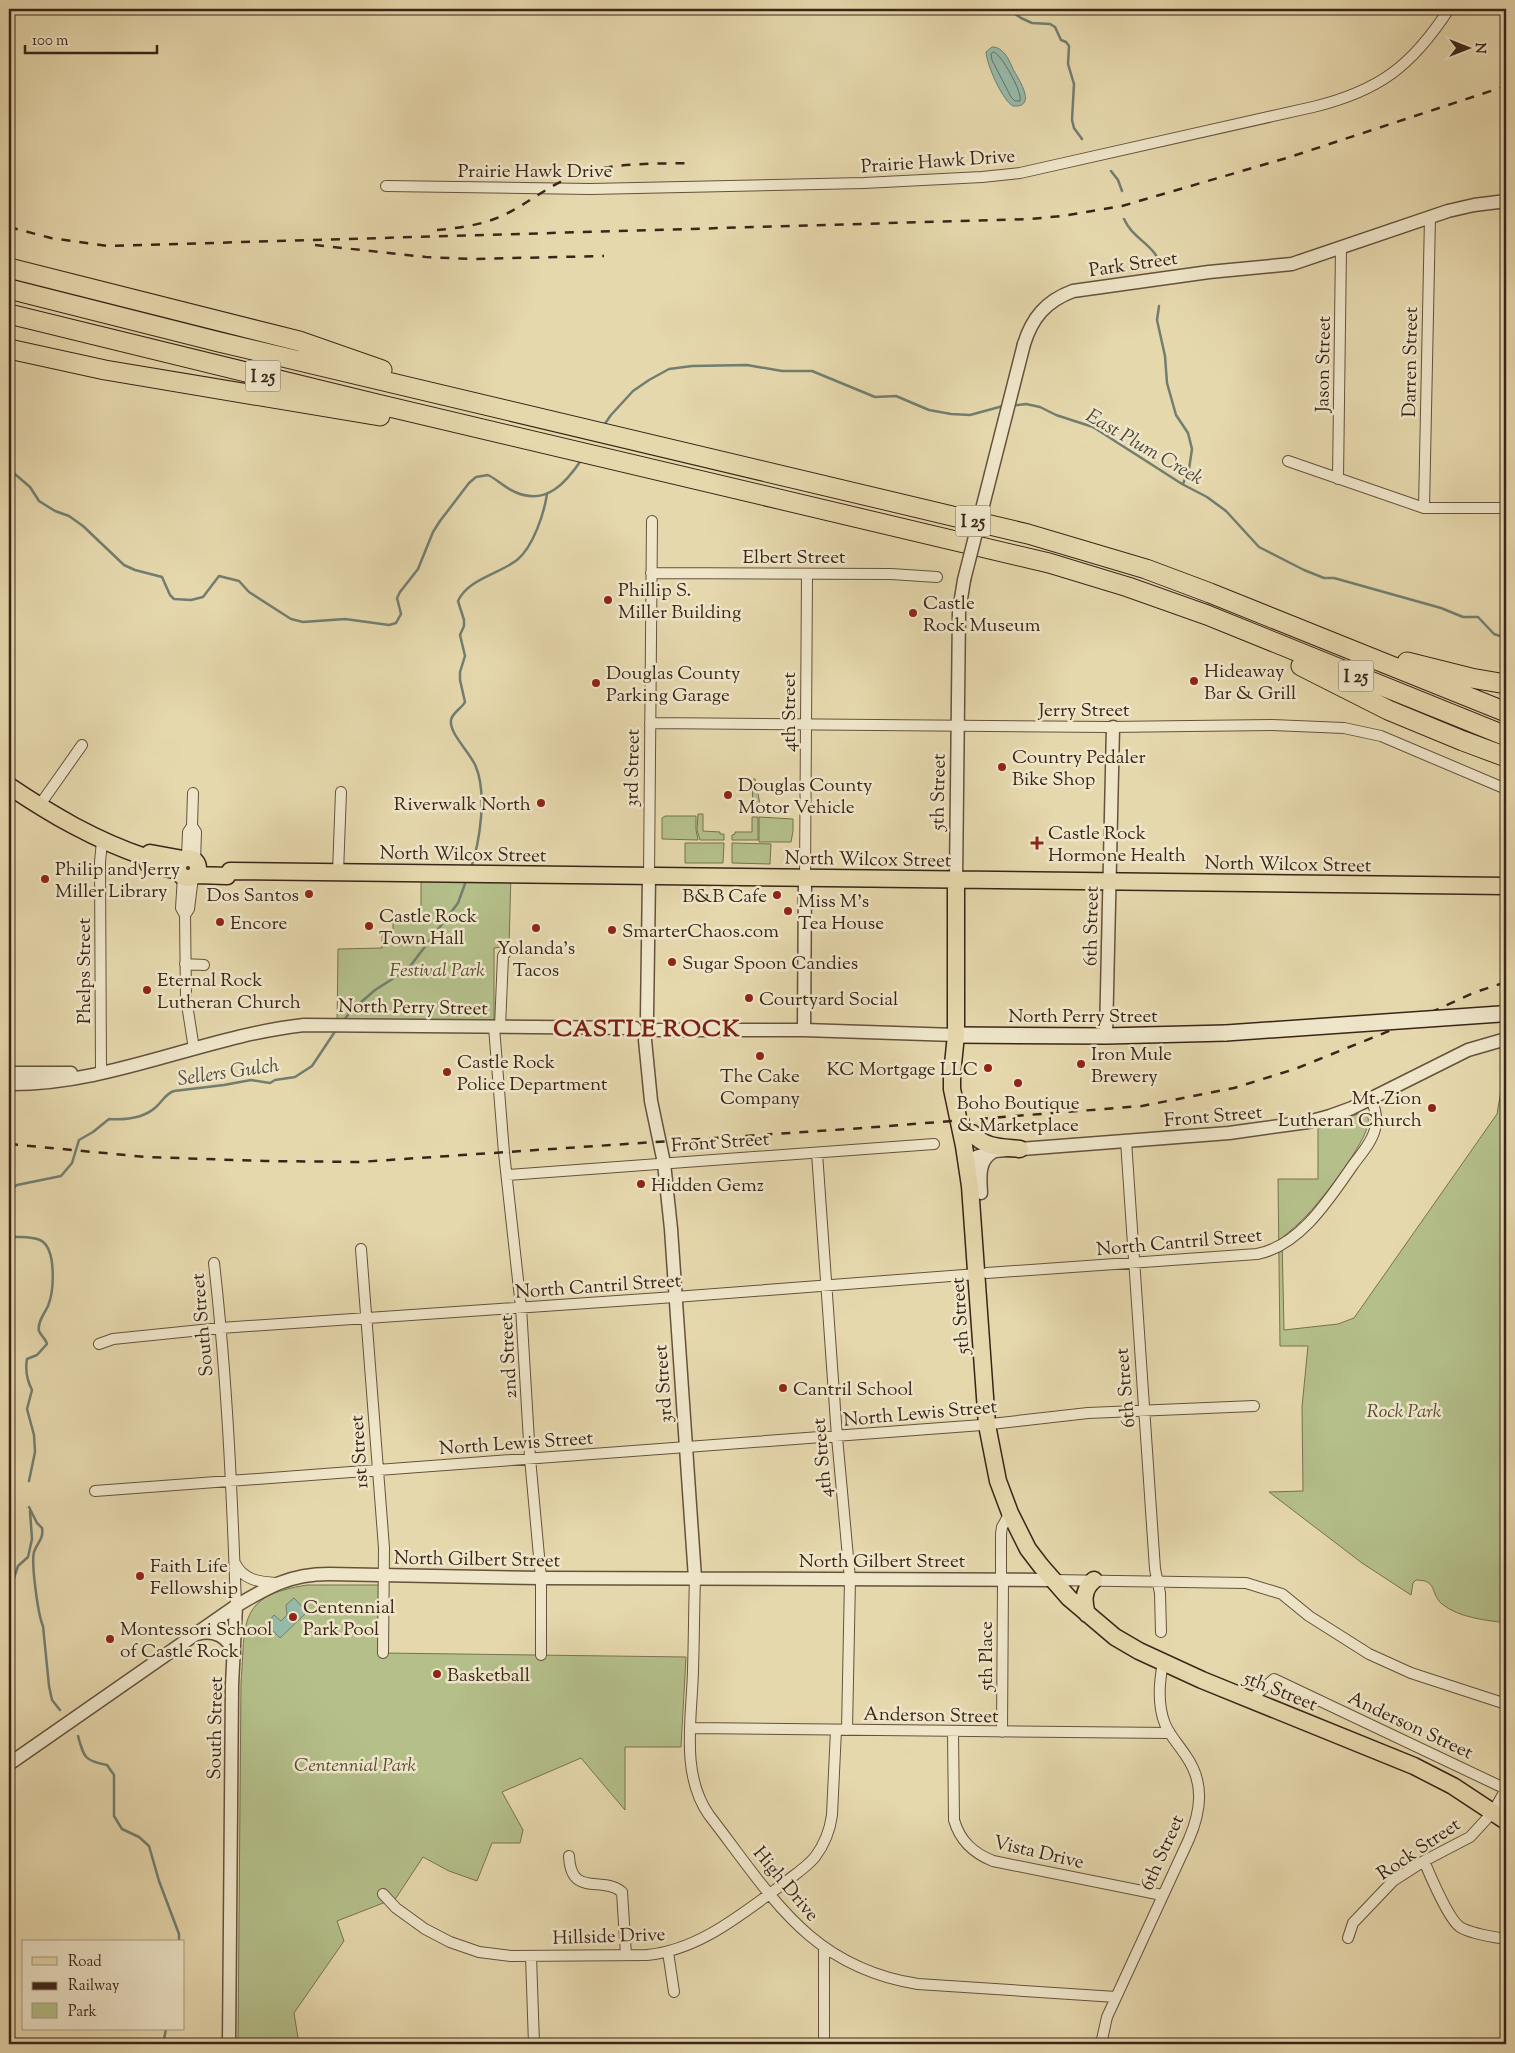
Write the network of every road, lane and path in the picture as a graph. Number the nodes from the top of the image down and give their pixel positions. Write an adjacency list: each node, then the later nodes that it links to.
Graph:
1 (1449, 9): 2 (street, Prairie Hawk Drive)
2 (386, 186)
3 (1506, 201): 4 (street, Park Street)
4 (1430, 217): 5 (street, Park Street); 14 (street, Darren Street)
5 (1341, 248): 13 (street, Jason Street); 20 (street, Park Street, bridge)
6 (9, 268): 10 (highway)
7 (9, 289): 10 (highway, I 25)
8 (9, 314): 11 (highway, I 25)
9 (9, 349): 11 (highway)
10 (478, 404): 22 (highway, I 25)
11 (517, 438): 21 (highway, I 25)
12 (1288, 461): 13 (street)
13 (1338, 479): 14 (street)
14 (1424, 508): 15 (street)
15 (1506, 508)
16 (652, 521): 17 (street, 3rd Street)
17 (651, 573): 18 (street, Elbert Street); 25 (street, 3rd Street)
18 (807, 574): 19 (street, Elbert Street); 26 (street, 4th Street)
19 (937, 577)
20 (964, 580): 27 (street, 5th Street)
21 (1207, 615): 29 (highway, I 25); 31 (highway)
22 (1301, 629): 23 (highway); 24 (highway, I 25)
23 (1506, 684)
24 (1506, 712)
25 (650, 723): 26 (street, Jerry Street); 40 (street, 3rd Street)
26 (806, 724): 27 (street, Jerry Street); 41 (street, 4th Street)
27 (958, 726): 28 (street, Jerry Street); 42 (street, 5th Street)
28 (1113, 727): 33 (street, Jerry Street); 43 (street, 6th Street)
29 (1506, 736)
30 (82, 745): 36 (street)
31 (1506, 756)
32 (9, 786): 36 (main road)
33 (1506, 789)
34 (193, 792): 38 (street)
35 (341, 792): 39 (street)
36 (39, 806): 37 (main road)
37 (102, 840): 38 (main road); 59 (street, Phelps Street)
38 (189, 868): 39 (main road, North Wilcox Street); 46 (street)
39 (338, 872): 40 (main road, North Wilcox Street)
40 (648, 876): 41 (main road, North Wilcox Street); 49 (street, 3rd Street)
41 (805, 878): 42 (main road, North Wilcox Street); 53 (street, 4th Street)
42 (956, 879): 43 (main road, North Wilcox Street); 54 (main road, 5th Street)
43 (1110, 881): 44 (main road, North Wilcox Street); 55 (street, 6th Street)
44 (1506, 886)
45 (506, 951): 50 (street, 2nd Street)
46 (186, 964): 47 (street); 58 (street)
47 (204, 965)
48 (1503, 1014): 55 (main road, North Perry Street, bridge)
49 (647, 1016): 51 (street); 52 (street)
50 (497, 1027): 51 (street, North Perry Street); 58 (street, North Perry Street); 71 (street, 2nd Street)
51 (635, 1028): 57 (street)
52 (658, 1030): 53 (street, North Perry Street); 57 (street)
53 (804, 1030): 54 (street, North Perry Street)
54 (956, 1035): 55 (main road, North Perry Street); 63 (main road, 5th Street); 72 (main road, 5th Street)
55 (1106, 1036)
56 (1506, 1039): 62 (street, Front Street)
57 (645, 1040): 70 (street, 3rd Street)
58 (194, 1049): 59 (street, North Perry Street)
59 (101, 1072): 60 (street); 61 (street)
60 (9, 1073)
61 (9, 1084)
62 (1371, 1099): 64 (street, Front Street); 75 (street, North Cantril Street)
63 (972, 1133): 66 (main road); 69 (main road, 5th Street)
64 (1126, 1141): 66 (street, Front Street); 75 (street, 6th Street)
65 (934, 1144): 68 (street, Front Street)
66 (1020, 1149): 67 (street, Front Street)
67 (995, 1151): 69 (street, Front Street); 72 (street)
68 (817, 1153): 70 (street, Front Street); 77 (street, 4th Street)
69 (976, 1158): 72 (main road, 5th Street)
70 (664, 1163): 71 (street, Front Street); 78 (street, 3rd Street)
71 (507, 1175): 79 (street, 2nd Street)
72 (975, 1189): 76 (main road, 5th Street)
73 (361, 1248): 80 (street, 1st Street)
74 (214, 1263): 81 (street, South Street)
75 (1134, 1263): 76 (street, North Cantril Street); 84 (street, 6th Street)
76 (982, 1274): 77 (street, North Cantril Street); 85 (main road, 5th Street)
77 (826, 1286): 78 (street, North Cantril Street); 86 (street, 4th Street)
78 (675, 1298): 79 (street, North Cantril Street); 87 (street, 3rd Street)
79 (521, 1307): 80 (street, North Cantril Street); 88 (street, 2nd Street)
80 (368, 1319): 81 (street, North Cantril Street); 89 (street, 1st Street)
81 (221, 1328): 82 (street, North Cantril Street); 90 (street, South Street)
82 (99, 1344)
83 (1254, 1406): 84 (street, North Lewis Street)
84 (1145, 1410): 85 (street, North Lewis Street); 101 (street, 6th Street)
85 (992, 1424): 86 (street, North Lewis Street); 92 (main road, 5th Street); 99 (main road, 5th Street)
86 (837, 1436): 87 (street, North Lewis Street); 97 (street, 4th Street)
87 (685, 1447): 88 (street, North Lewis Street); 96 (street, 3rd Street)
88 (530, 1458): 89 (street, North Lewis Street); 95 (street, 2nd Street)
89 (377, 1470): 90 (street, North Lewis Street); 94 (street, 1st Street)
90 (230, 1480): 91 (street, North Lewis Street); 93 (street, South Street)
91 (95, 1491)
92 (1010, 1513): 98 (street, 5th Place); 99 (main road, 5th Street)
93 (234, 1560): 102 (street); 103 (street, South Street)
94 (385, 1575): 95 (street, North Gilbert Street); 102 (street, North Gilbert Street); 108 (street, 1st Street)
95 (541, 1578): 96 (street, North Gilbert Street); 109 (street, 2nd Street)
96 (695, 1578): 97 (street, North Gilbert Street); 113 (street, 3rd Street)
97 (850, 1579): 98 (street, North Gilbert Street); 115 (street, 4th Street)
98 (1002, 1580): 99 (street, North Gilbert Street); 117 (street, 5th Place)
99 (1052, 1580): 100 (street, North Gilbert Street); 104 (main road, 5th Street)
100 (1094, 1580): 101 (street, North Gilbert Street); 104 (main road)
101 (1157, 1581): 105 (street, 6th Street); 112 (street, North Gilbert Street)
102 (276, 1583): 103 (street, North Gilbert Street)
103 (236, 1606): 106 (street, North Gilbert Street); 107 (street, South Street)
104 (1086, 1614): 110 (main road, 5th Street)
105 (1160, 1632)
106 (194, 1635): 107 (street); 119 (street, North Gilbert Street)
107 (234, 1653): 135 (street, South Street)
108 (383, 1653)
109 (541, 1655)
110 (1163, 1663): 111 (main road, 5th Street); 118 (street, 6th Street)
111 (1252, 1699): 120 (street, Anderson Street); 121 (main road, 5th Street)
112 (1506, 1704)
113 (691, 1728): 114 (street, Anderson Street); 125 (street, High Drive)
114 (836, 1730): 115 (street, Anderson Street); 125 (street, Hillside Drive)
115 (847, 1730): 116 (street, Anderson Street)
116 (953, 1731): 117 (street, Anderson Street); 126 (street, Vista Drive)
117 (1002, 1732): 118 (street, Anderson Street)
118 (1170, 1733): 126 (street, 6th Street)
119 (9, 1764)
120 (1506, 1789): 121 (street, Rock Street)
121 (1500, 1816): 123 (street, Rock Street)
122 (569, 1856): 131 (street)
123 (1424, 1861): 127 (street, Rock Street); 128 (street)
124 (383, 1894): 132 (street, Hillside Drive)
125 (770, 1894): 129 (street, High Drive); 130 (street, Hillside Drive)
126 (1162, 1895): 134 (street, 6th Street)
127 (1348, 1938)
128 (1506, 1939)
129 (824, 1948): 134 (street, High Drive); 137 (street)
130 (668, 1952): 131 (street, Hillside Drive); 133 (street)
131 (626, 1955): 132 (street, Hillside Drive)
132 (531, 1956): 136 (street)
133 (674, 1992)
134 (1116, 1997): 138 (street, 6th Street)
135 (229, 2044)
136 (534, 2044)
137 (824, 2044)
138 (1101, 2044)

